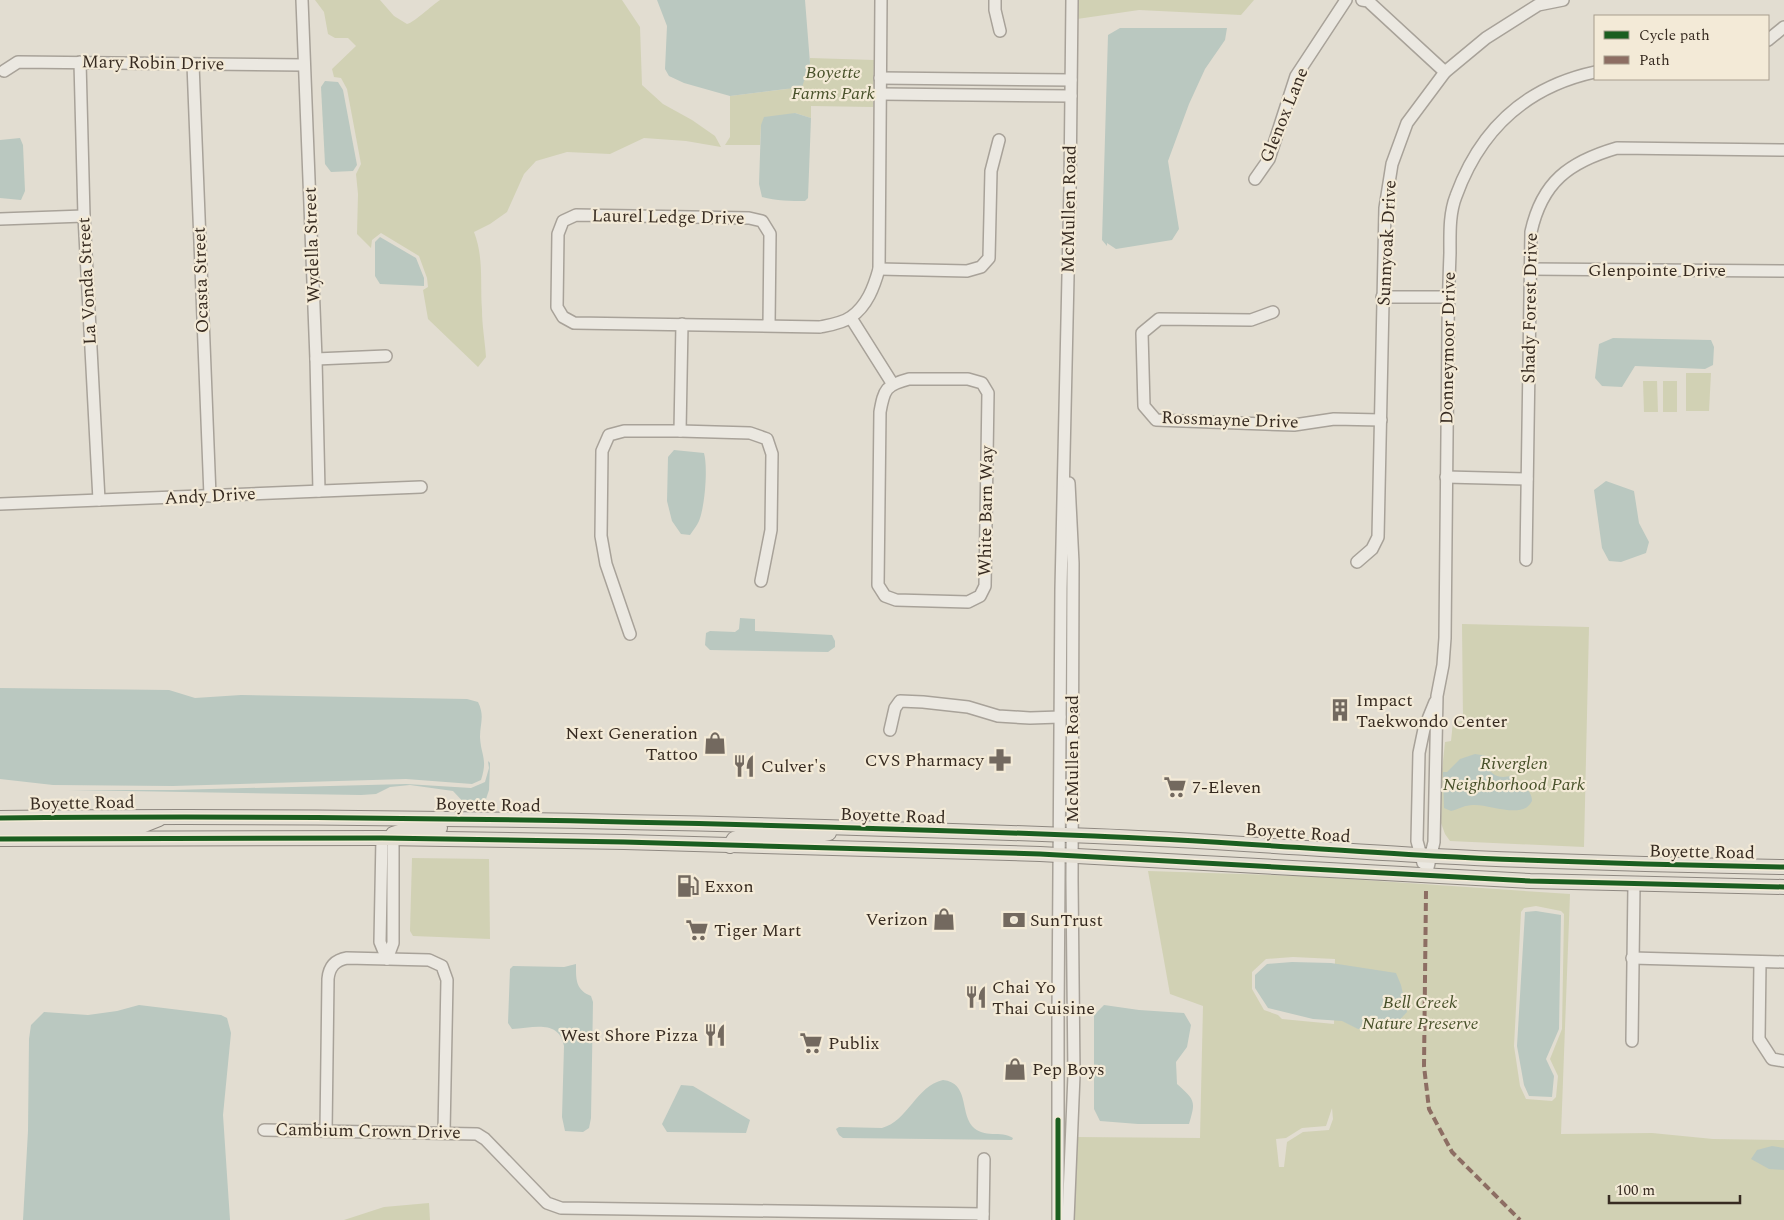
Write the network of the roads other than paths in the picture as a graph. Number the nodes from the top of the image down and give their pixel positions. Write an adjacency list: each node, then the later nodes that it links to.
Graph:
1 (302, 0): 13 (street, Wydella Street)
2 (881, 0): 17 (street)
3 (995, 0): 9 (street)
4 (1072, 0): 18 (street, McMullen Road)
5 (1346, 0): 23 (street, Glenox Lane)
6 (1362, 0): 15 (street)
7 (1563, 0): 15 (street, Sunnyoak Drive)
8 (1784, 27): 10 (street)
9 (1000, 31)
10 (1769, 39)
11 (80, 62): 12 (street, Mary Robin Drive); 14 (street, Mary Robin Drive); 24 (street, La Vonda Street)
12 (193, 64): 13 (street, Mary Robin Drive); 44 (street, Ocasta Street)
13 (304, 65): 36 (street, Wydella Street)
14 (4, 71)
15 (1445, 72): 29 (street, Sunnyoak Drive)
16 (1594, 72): 30 (street, Donneymoor Drive)
17 (880, 78): 18 (street); 19 (street)
18 (1071, 80): 20 (street, McMullen Road)
19 (880, 94): 20 (street); 26 (street)
20 (1071, 96): 47 (street, McMullen Road)
21 (999, 140): 26 (street)
22 (1784, 150): 27 (street, Shady Forest Drive)
23 (1255, 179)
24 (84, 216): 25 (street); 45 (street, La Vonda Street)
25 (0, 219)
26 (878, 269): 32 (street)
27 (1530, 269): 28 (street, Glenpointe Drive); 41 (street, Shady Forest Drive)
28 (1784, 271)
29 (1382, 297): 30 (street); 38 (street, Sunnyoak Drive)
30 (1448, 297): 40 (street, Donneymoor Drive)
31 (1273, 312): 38 (street, Rossmayne Drive)
32 (851, 318): 34 (street, Laurel Ledge Drive); 37 (street)
33 (682, 324): 34 (street, Laurel Ledge Drive); 34 (street, Laurel Ledge Drive); 39 (street)
34 (769, 326)
35 (386, 356): 36 (street)
36 (316, 359): 43 (street, Wydella Street)
37 (892, 383): 37 (street, White Barn Way)
38 (1380, 420): 49 (street, Sunnyoak Drive)
39 (680, 432): 50 (street); 51 (street)
40 (1446, 477): 41 (street); 52 (street, Donneymoor Drive)
41 (1527, 479): 48 (street, Shady Forest Drive)
42 (421, 487): 43 (street, Andy Drive)
43 (320, 491): 44 (street, Andy Drive)
44 (210, 496): 45 (street, Andy Drive)
45 (99, 500): 46 (street, Andy Drive)
46 (0, 504)
47 (1067, 514): 53 (street, McMullen Road); 61 (street, McMullen Road)
48 (1526, 560)
49 (1357, 562)
50 (761, 581)
51 (630, 634)
52 (1437, 696): 66 (street, Donneymoor Drive); 66 (street, Donneymoor Drive)
53 (1060, 717): 54 (street); 61 (street, McMullen Road)
54 (890, 730)
55 (164, 816): 56 (main road, Boyette Road); 57 (main road, Boyette Road); 60 (main road)
56 (0, 818)
57 (509, 820): 58 (main road, Boyette Road); 62 (main road)
58 (702, 824): 59 (main road, Boyette Road); 64 (main road)
59 (841, 828): 61 (main road, Boyette Road); 64 (main road)
60 (0, 829)
61 (1065, 835): 65 (street, McMullen Road); 66 (main road, Boyette Road)
62 (387, 838): 63 (main road, Boyette Road); 64 (main road, Boyette Road); 72 (street)
63 (0, 839)
64 (730, 846): 65 (main road, Boyette Road)
65 (1065, 855): 68 (main road, Boyette Road); 84 (street, McMullen Road); 85 (street, McMullen Road)
66 (1426, 855): 67 (main road, Boyette Road); 68 (street, Donneymoor Drive)
67 (1784, 867)
68 (1426, 876): 69 (main road, Boyette Road)
69 (1634, 885): 70 (main road, Boyette Road); 71 (street)
70 (1784, 887)
71 (1632, 958): 73 (street); 75 (street)
72 (387, 959): 78 (street); 79 (street)
73 (1760, 962): 74 (street); 76 (street)
74 (1784, 962)
75 (1632, 1041)
76 (1784, 1060)
77 (264, 1130): 78 (street, Cambium Crown Drive)
78 (326, 1131): 79 (street, Cambium Crown Drive)
79 (444, 1132): 81 (street, Cambium Crown Drive)
80 (984, 1159): 83 (street)
81 (751, 1215): 82 (street, Cambium Crown Drive)
82 (867, 1216): 83 (street, Cambium Crown Drive)
83 (983, 1217)
84 (1058, 1220)
85 (1068, 1220)

